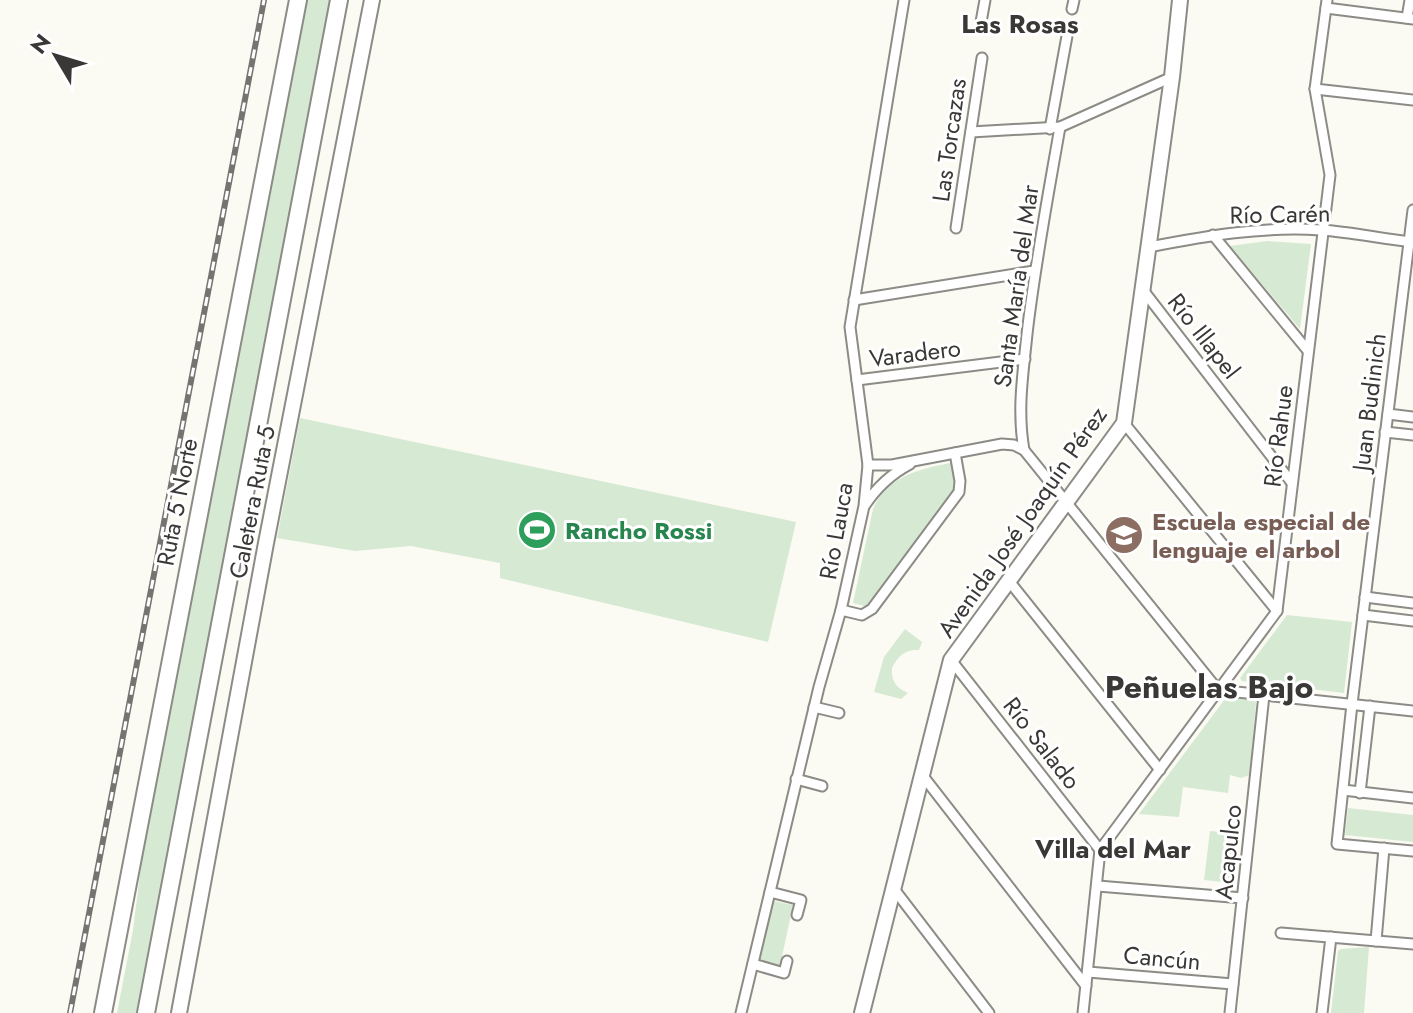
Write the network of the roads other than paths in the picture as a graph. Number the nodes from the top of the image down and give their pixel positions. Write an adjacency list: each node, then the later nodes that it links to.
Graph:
1 (298, 0): 83 (highway, Ruta 5 Norte)
2 (339, 0): 84 (highway)
3 (372, 0): 85 (main road, Caletera Ruta 5)
4 (904, 0): 26 (street, Río Lauca)
5 (985, 0): 10 (street)
6 (1180, 0): 13 (main road, Avenida José Joaquín Pérez)
7 (1410, 0): 9 (street)
8 (1327, 4): 9 (street); 14 (street, Río Rahue)
9 (1410, 18)
10 (981, 22)
11 (1067, 36): 16 (street, Santa María del Mar)
12 (982, 58): 17 (street, Las Torcazas)
13 (1172, 77): 16 (street); 23 (main road, Avenida José Joaquín Pérez)
14 (1315, 89): 15 (street); 20 (street, Río Rahue)
15 (1413, 100)
16 (1055, 128): 17 (street); 24 (street, Santa María del Mar)
17 (971, 132): 19 (street, Las Torcazas)
18 (1413, 210): 22 (street, Juan Budinich)
19 (956, 228)
20 (1323, 230): 21 (street, Río Carén); 22 (street, Río Carén); 27 (street, Río Rahue)
21 (1213, 235): 23 (street, Río Carén); 27 (street)
22 (1411, 242): 30 (street, Juan Budinich)
23 (1149, 247): 25 (main road, Avenida José Joaquín Pérez)
24 (1034, 271): 26 (street); 28 (street, Santa María del Mar)
25 (1143, 290): 33 (main road, Avenida José Joaquín Pérez); 41 (street, Río Illapel)
26 (854, 300): 29 (street, Río Lauca)
27 (1308, 351): 41 (street, Río Rahue)
28 (1025, 359): 29 (street, Varadero); 32 (street, Santa María del Mar)
29 (857, 380): 40 (street, Río Lauca)
30 (1388, 414): 31 (street); 34 (street, Juan Budinich)
31 (1413, 417)
32 (1020, 421): 36 (street); 37 (street, Santa María del Mar)
33 (1124, 423): 42 (main road, Avenida José Joaquín Pérez); 48 (street)
34 (1385, 432): 35 (street); 45 (street, Juan Budinich)
35 (1413, 435)
36 (1002, 444): 37 (street); 38 (street)
37 (1024, 450): 42 (street)
38 (955, 453): 39 (street); 47 (street)
39 (920, 460): 40 (street); 43 (street)
40 (868, 465): 43 (street, Río Lauca)
41 (1292, 483): 48 (street, Río Rahue)
42 (1066, 503): 44 (main road, Avenida José Joaquín Pérez); 52 (street)
43 (864, 506): 47 (street, Río Lauca)
44 (1009, 581): 51 (main road, Avenida José Joaquín Pérez); 59 (street)
45 (1365, 597): 46 (street); 49 (street, Juan Budinich)
46 (1413, 603)
47 (841, 610): 56 (street, Río Lauca)
48 (1277, 611): 52 (street)
49 (1363, 615): 50 (street); 54 (street, Juan Budinich)
50 (1413, 621)
51 (951, 660): 60 (main road, Avenida José Joaquín Pérez); 67 (street, Río Salado)
52 (1218, 690): 53 (street); 59 (street)
53 (1264, 695): 54 (street); 72 (street, Acapulco)
54 (1352, 704): 55 (street); 63 (street, Juan Budinich)
55 (1370, 706): 57 (street); 64 (street)
56 (814, 707): 58 (street); 61 (street, Río Lauca)
57 (1413, 711)
58 (839, 713)
59 (1160, 770): 67 (street)
60 (923, 776): 70 (main road, Avenida José Joaquín Pérez); 82 (street)
61 (796, 779): 62 (street); 71 (street, Río Lauca)
62 (822, 786)
63 (1343, 790): 64 (street); 66 (street, Juan Budinich)
64 (1360, 793): 65 (street)
65 (1413, 798)
66 (1384, 848): 68 (street, Juan Budinich); 76 (street)
67 (1100, 850): 69 (street)
68 (1413, 851)
69 (1098, 886): 72 (street); 80 (street)
70 (894, 889): 87 (main road, Avenida José Joaquín Pérez); 88 (street)
71 (770, 892): 73 (street); 79 (street, Río Lauca)
72 (1243, 898): 81 (street, Acapulco)
73 (797, 915)
74 (1281, 933): 75 (street)
75 (1331, 937): 76 (street); 91 (street)
76 (1376, 941): 77 (street)
77 (1413, 944)
78 (787, 961): 79 (street)
79 (753, 964): 86 (street, Río Lauca)
80 (1088, 972): 81 (street, Cancún); 82 (street)
81 (1233, 984): 90 (street, Acapulco)
82 (1086, 986): 89 (street)
83 (103, 1013)
84 (146, 1013)
85 (179, 1013)
86 (741, 1013)
87 (862, 1013)
88 (989, 1013)
89 (1083, 1013)
90 (1230, 1013)
91 (1322, 1013)

